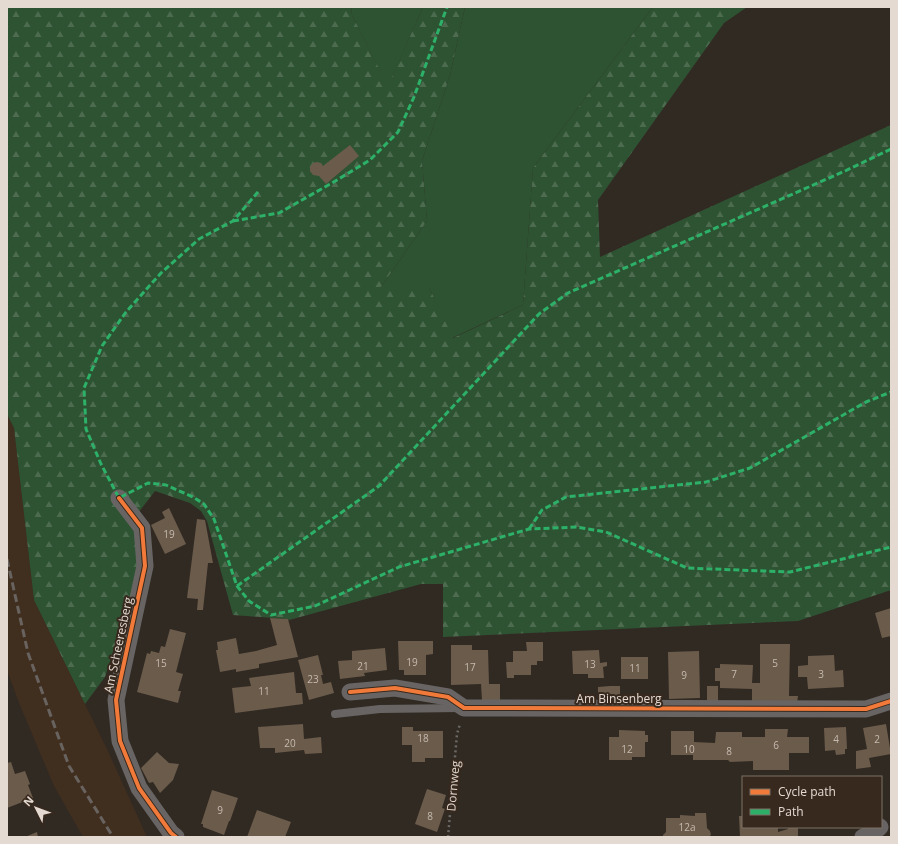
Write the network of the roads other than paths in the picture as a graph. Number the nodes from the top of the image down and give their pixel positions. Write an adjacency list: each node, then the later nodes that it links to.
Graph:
1 (119, 498): 9 (street, Am Scheeresberg)
2 (350, 692): 4 (street)
3 (891, 701): 4 (street, Am Binsenberg)
4 (464, 708): 5 (lane)
5 (335, 714)
6 (891, 817): 7 (street)
7 (882, 824)
8 (878, 828): 10 (street)
9 (176, 837)
10 (863, 837)

